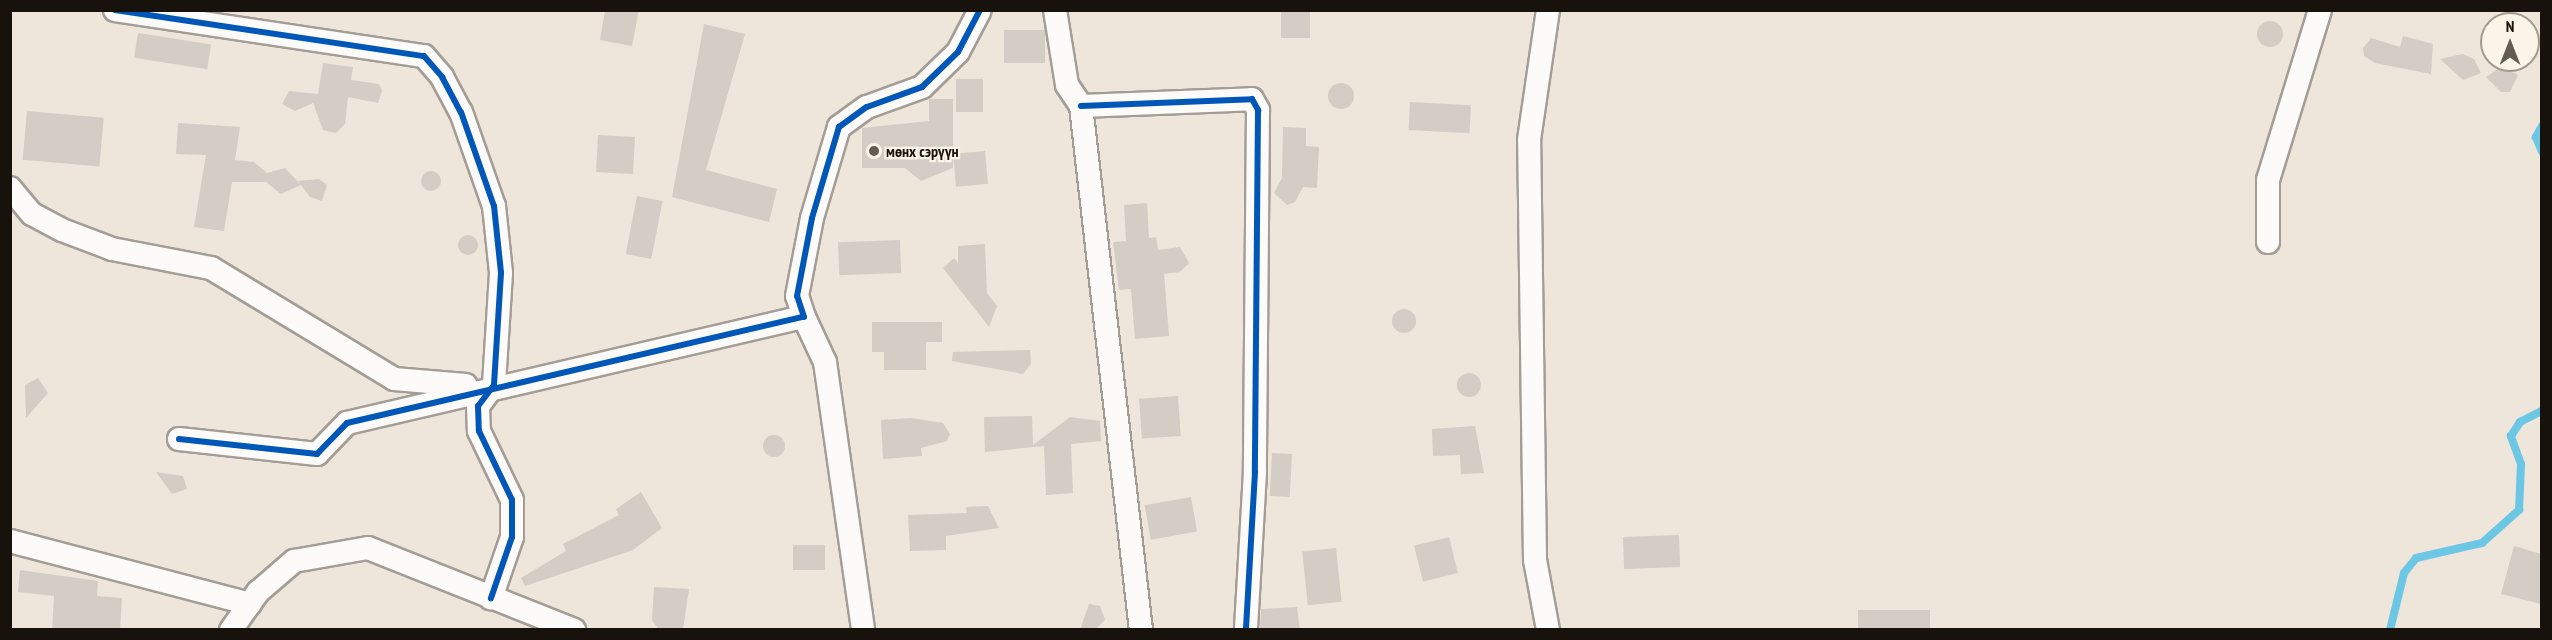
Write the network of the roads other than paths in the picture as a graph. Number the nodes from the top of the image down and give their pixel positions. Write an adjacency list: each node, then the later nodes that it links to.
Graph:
1 (115, 10): 10 (street)
2 (980, 10): 9 (street)
3 (1055, 10): 6 (street)
4 (1548, 10): 20 (street)
5 (2320, 10): 8 (street)
6 (1081, 106): 18 (street); 19 (street)
7 (10, 188): 10 (street)
8 (2268, 242)
9 (804, 317): 10 (street); 17 (street)
10 (495, 385): 11 (street); 13 (street)
11 (179, 439)
12 (10, 541): 14 (street)
13 (491, 598): 14 (street); 16 (street)
14 (250, 604): 15 (street)
15 (231, 630)
16 (574, 630)
17 (863, 630)
18 (1141, 630)
19 (1246, 630)
20 (1548, 630)

